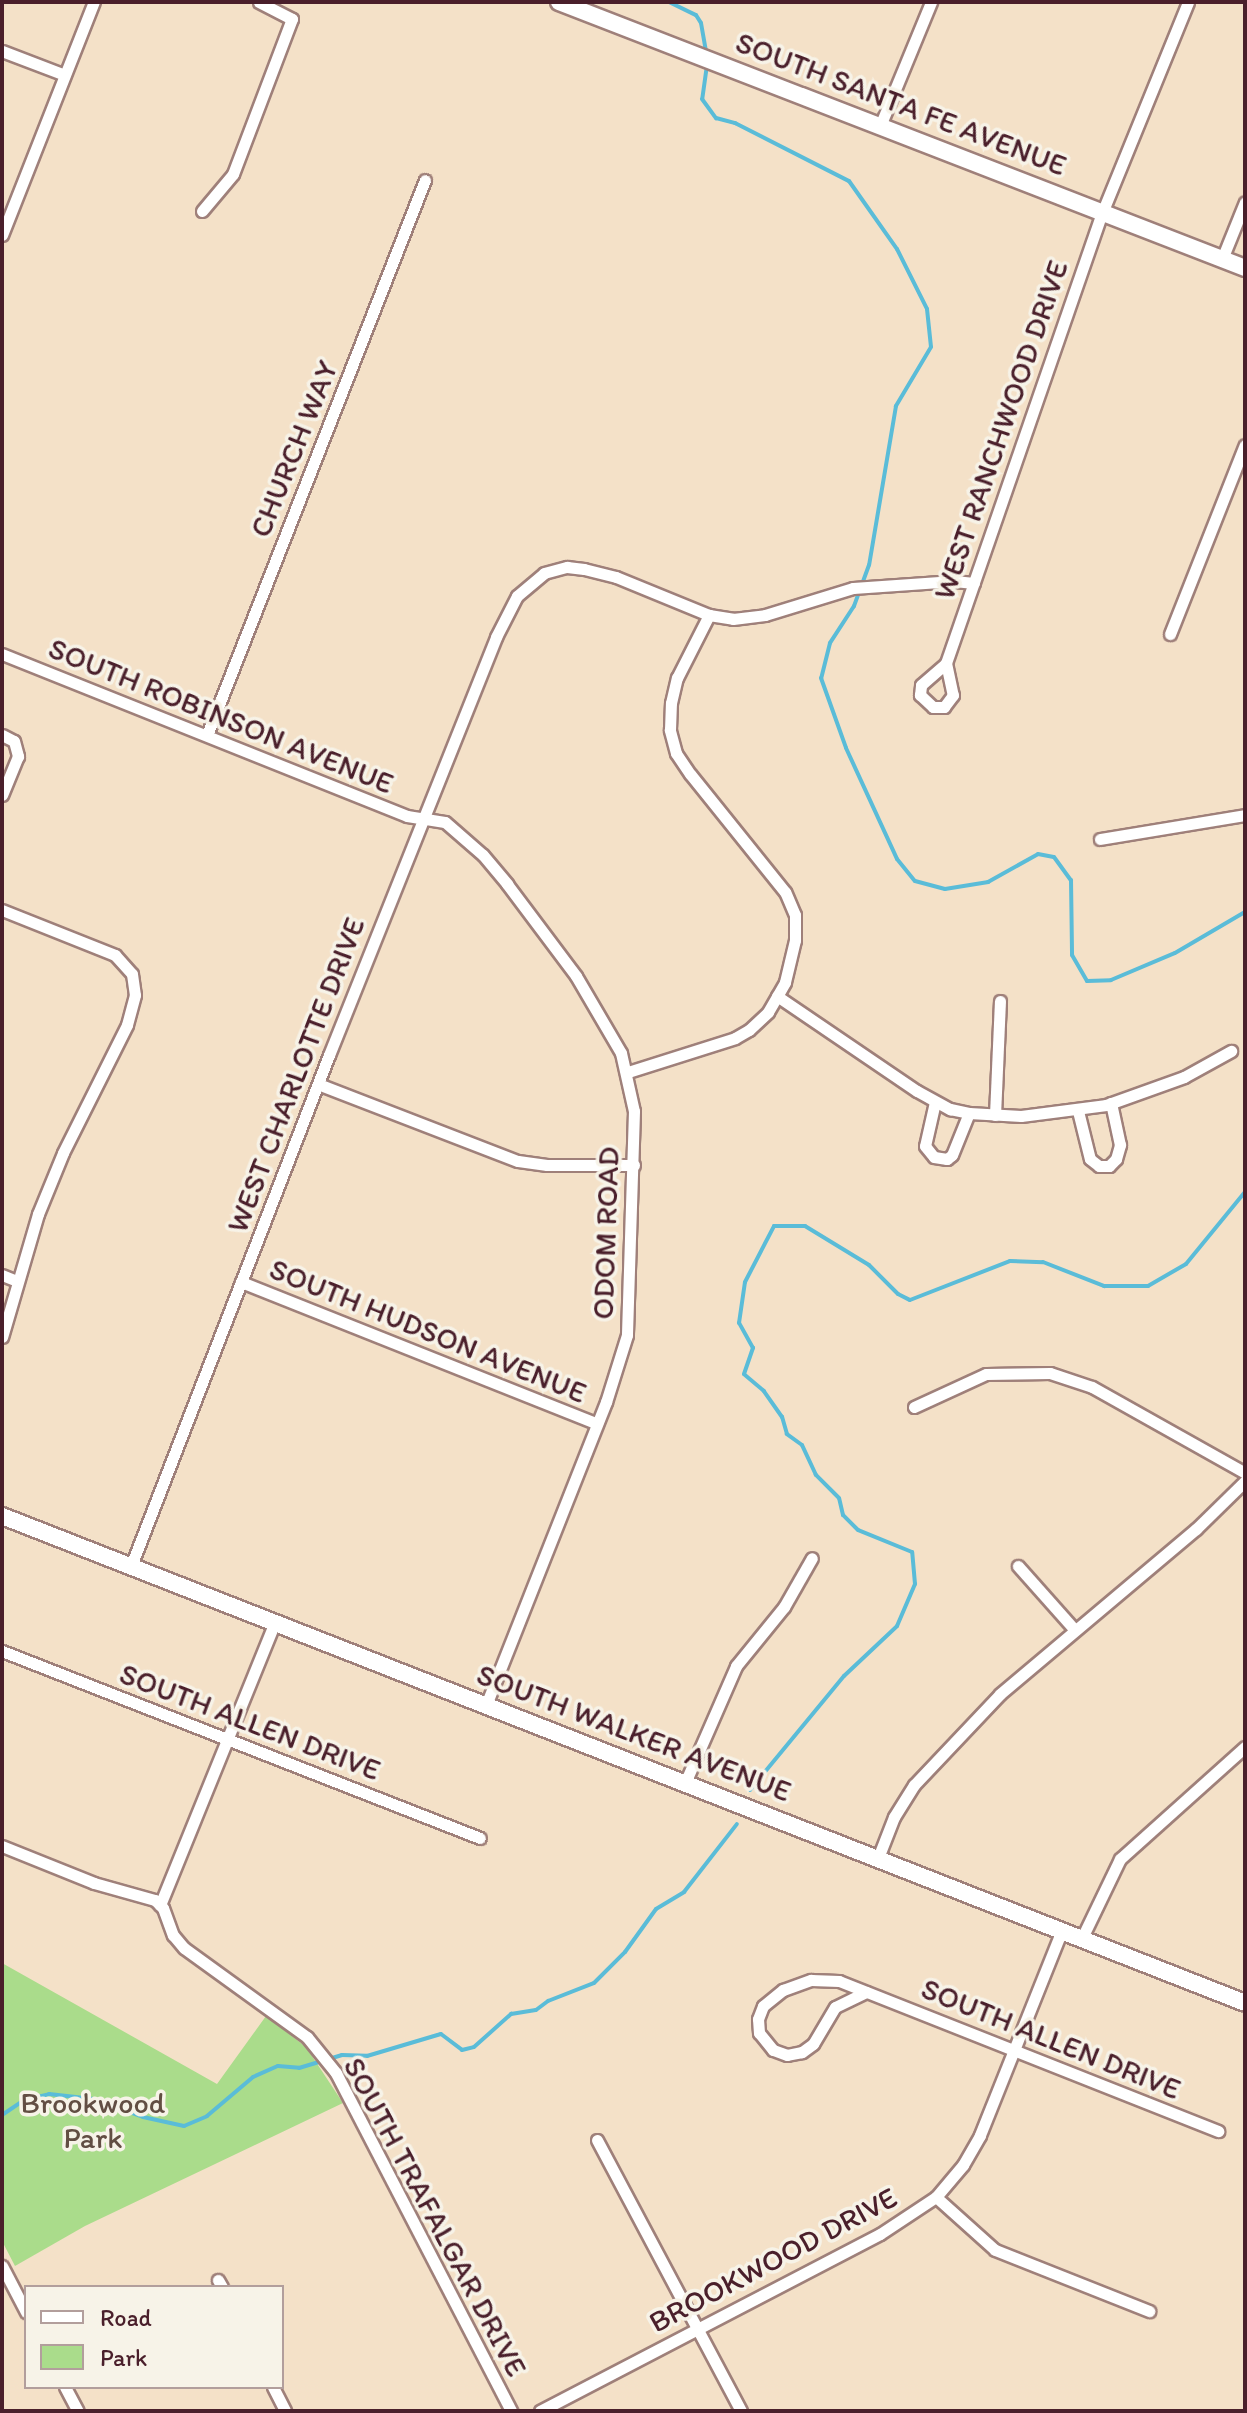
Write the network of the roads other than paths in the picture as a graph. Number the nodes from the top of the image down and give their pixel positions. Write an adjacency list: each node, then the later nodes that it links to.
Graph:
1 (94, 2): 7 (street)
2 (259, 2): 12 (street)
3 (559, 2): 8 (main road, SOUTH SANTA FE AVENUE)
4 (931, 2): 8 (street)
5 (1188, 2): 13 (street, WEST RANCHWOOD DRIVE)
6 (2, 51): 7 (street)
7 (65, 75): 11 (street)
8 (880, 126): 13 (main road, SOUTH SANTA FE AVENUE)
9 (425, 180): 24 (street, CHURCH WAY)
10 (1245, 202): 15 (street)
11 (6, 208): 14 (street)
12 (202, 211)
13 (1102, 213): 15 (main road, SOUTH SANTA FE AVENUE); 18 (street, WEST RANCHWOOD DRIVE)
14 (2, 235)
15 (1222, 259): 16 (main road, SOUTH SANTA FE AVENUE)
16 (1245, 268)
17 (1245, 445): 20 (street)
18 (974, 583): 19 (street); 22 (street, WEST RANCHWOOD DRIVE)
19 (709, 615): 28 (street, WEST CHARLOTTE DRIVE); 31 (street)
20 (1170, 634)
21 (2, 654): 24 (street, SOUTH ROBINSON AVENUE)
22 (946, 663)
23 (2, 735): 26 (street)
24 (207, 735): 28 (street, SOUTH ROBINSON AVENUE)
25 (2, 774): 26 (street)
26 (3, 792)
27 (1245, 815): 29 (street)
28 (423, 818): 34 (street, ODOM ROAD); 35 (street, WEST CHARLOTTE DRIVE)
29 (1100, 839)
30 (2, 910): 43 (street)
31 (777, 996): 34 (street); 36 (street)
32 (1000, 1001): 40 (street)
33 (1231, 1051): 37 (street)
34 (628, 1072): 41 (street, ODOM ROAD)
35 (318, 1084): 41 (street); 44 (street, WEST CHARLOTTE DRIVE)
36 (935, 1102): 39 (street); 39 (street)
37 (1111, 1103): 38 (street); 38 (street)
38 (1078, 1111): 40 (street)
39 (969, 1113): 40 (street)
40 (995, 1115)
41 (634, 1165): 47 (street, ODOM ROAD)
42 (2, 1275): 43 (street)
43 (17, 1281): 45 (street)
44 (241, 1282): 47 (street, SOUTH HUDSON AVENUE); 52 (street, WEST CHARLOTTE DRIVE)
45 (2, 1337)
46 (914, 1407): 48 (street)
47 (597, 1424): 57 (street, ODOM ROAD)
48 (1245, 1473)
49 (1245, 1481): 55 (street)
50 (2, 1516): 52 (main road, SOUTH WALKER AVENUE)
51 (812, 1558): 60 (street)
52 (131, 1566): 54 (main road, SOUTH WALKER AVENUE)
53 (1018, 1566): 55 (street)
54 (275, 1622): 57 (main road, SOUTH WALKER AVENUE); 58 (street)
55 (1074, 1629): 63 (street)
56 (2, 1651): 58 (street, SOUTH ALLEN DRIVE)
57 (486, 1705): 60 (main road, SOUTH WALKER AVENUE)
58 (228, 1739): 61 (street, SOUTH ALLEN DRIVE); 64 (street)
59 (1245, 1747): 66 (street)
60 (685, 1783): 63 (main road, SOUTH WALKER AVENUE)
61 (480, 1838)
62 (2, 1846): 64 (street)
63 (878, 1858): 65 (main road, SOUTH WALKER AVENUE)
64 (160, 1905): 81 (street, SOUTH TRAFALGAR DRIVE)
65 (1061, 1932): 66 (main road, SOUTH WALKER AVENUE); 69 (street, BROOKWOOD DRIVE)
66 (1081, 1940): 68 (main road, SOUTH WALKER AVENUE)
67 (866, 1992): 67 (street, SOUTH ALLEN DRIVE); 69 (street, SOUTH ALLEN DRIVE)
68 (1245, 2003)
69 (1014, 2051): 70 (street, SOUTH ALLEN DRIVE); 72 (street, BROOKWOOD DRIVE)
70 (1218, 2131)
71 (597, 2140): 76 (street)
72 (936, 2197): 75 (street); 76 (street, BROOKWOOD DRIVE)
73 (2, 2266): 74 (street)
74 (24, 2308)
75 (1149, 2311)
76 (695, 2328): 82 (street, BROOKWOOD DRIVE); 83 (street)
77 (66, 2389): 79 (street)
78 (274, 2389): 80 (street)
79 (78, 2411)
80 (285, 2411)
81 (511, 2411)
82 (540, 2411)
83 (741, 2411)

